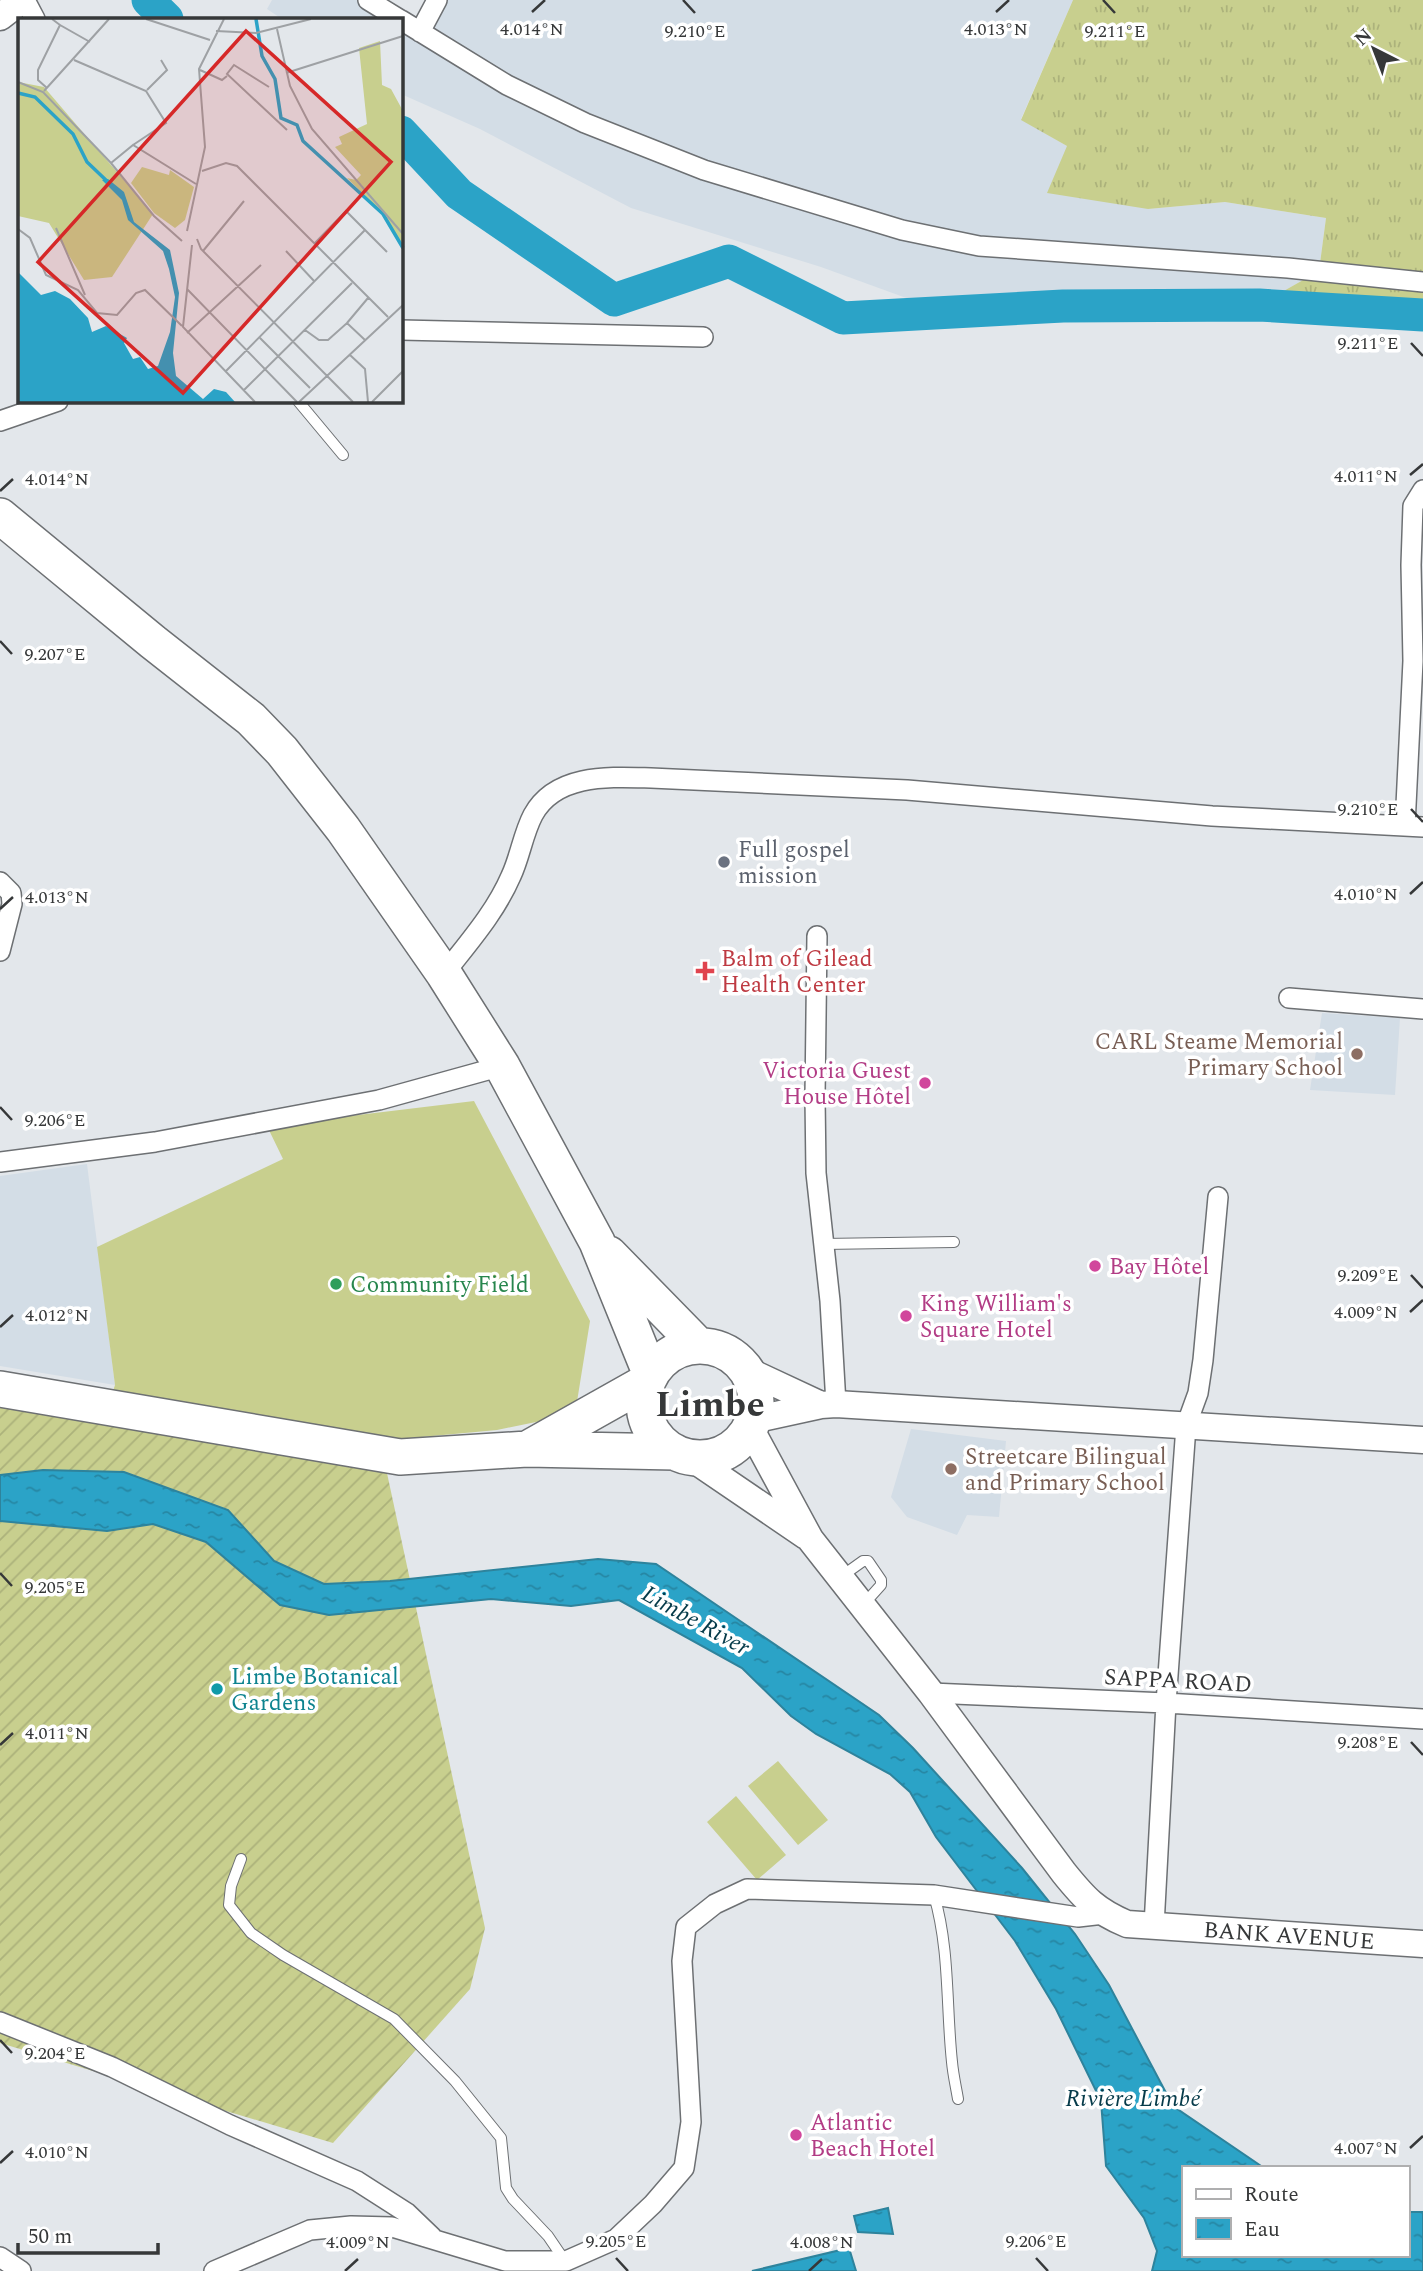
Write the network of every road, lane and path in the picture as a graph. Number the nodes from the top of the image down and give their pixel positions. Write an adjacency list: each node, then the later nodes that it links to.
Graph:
1 (23, 0): 4 (main road); 5 (street)
2 (368, 0): 6 (street)
3 (438, 0): 8 (street)
4 (0, 17)
5 (34, 18)
6 (397, 18)
7 (402, 21): 8 (street)
8 (419, 32): 9 (street)
9 (1423, 282)
10 (402, 330): 11 (street)
11 (703, 337)
12 (55, 402): 14 (street)
13 (299, 402): 15 (lane)
14 (0, 421)
15 (343, 455)
16 (1423, 490): 18 (street)
17 (0, 516): 22 (highway)
18 (1414, 826): 22 (street)
19 (0, 881): 21 (street)
20 (817, 936): 30 (street)
21 (0, 951)
22 (444, 974): 25 (highway)
23 (1289, 998): 24 (street)
24 (1423, 1009)
25 (502, 1066): 26 (street); 28 (highway)
26 (0, 1162)
27 (1218, 1197): 37 (street)
28 (597, 1242): 31 (highway); 33 (highway)
29 (954, 1242): 30 (lane)
30 (823, 1244): 35 (street)
31 (699, 1346): 32 (highway); 33 (highway)
32 (746, 1370): 35 (main road); 36 (highway)
33 (650, 1378): 39 (highway); 40 (highway)
34 (0, 1389): 39 (highway)
35 (828, 1404): 36 (main road); 37 (main road)
36 (751, 1424): 40 (highway); 41 (main road)
37 (1186, 1426): 38 (main road); 43 (street)
38 (1423, 1440)
39 (527, 1449): 40 (highway)
40 (682, 1455): 41 (main road)
41 (810, 1539): 42 (main road)
42 (931, 1693): 43 (street, SAPPA ROAD); 47 (main road)
43 (1166, 1703): 44 (street, SAPPA ROAD); 48 (street)
44 (1423, 1719)
45 (241, 1858): 54 (lane)
46 (934, 1895): 47 (street); 51 (lane); 54 (street)
47 (1104, 1914): 48 (main road, BANK AVENUE)
48 (1154, 1926): 49 (main road, BANK AVENUE)
49 (1423, 1944)
50 (0, 2022): 52 (street)
51 (958, 2099)
52 (438, 2242): 54 (street); 56 (street)
53 (0, 2258): 55 (street)
54 (566, 2261)
55 (21, 2271)
56 (214, 2271)

